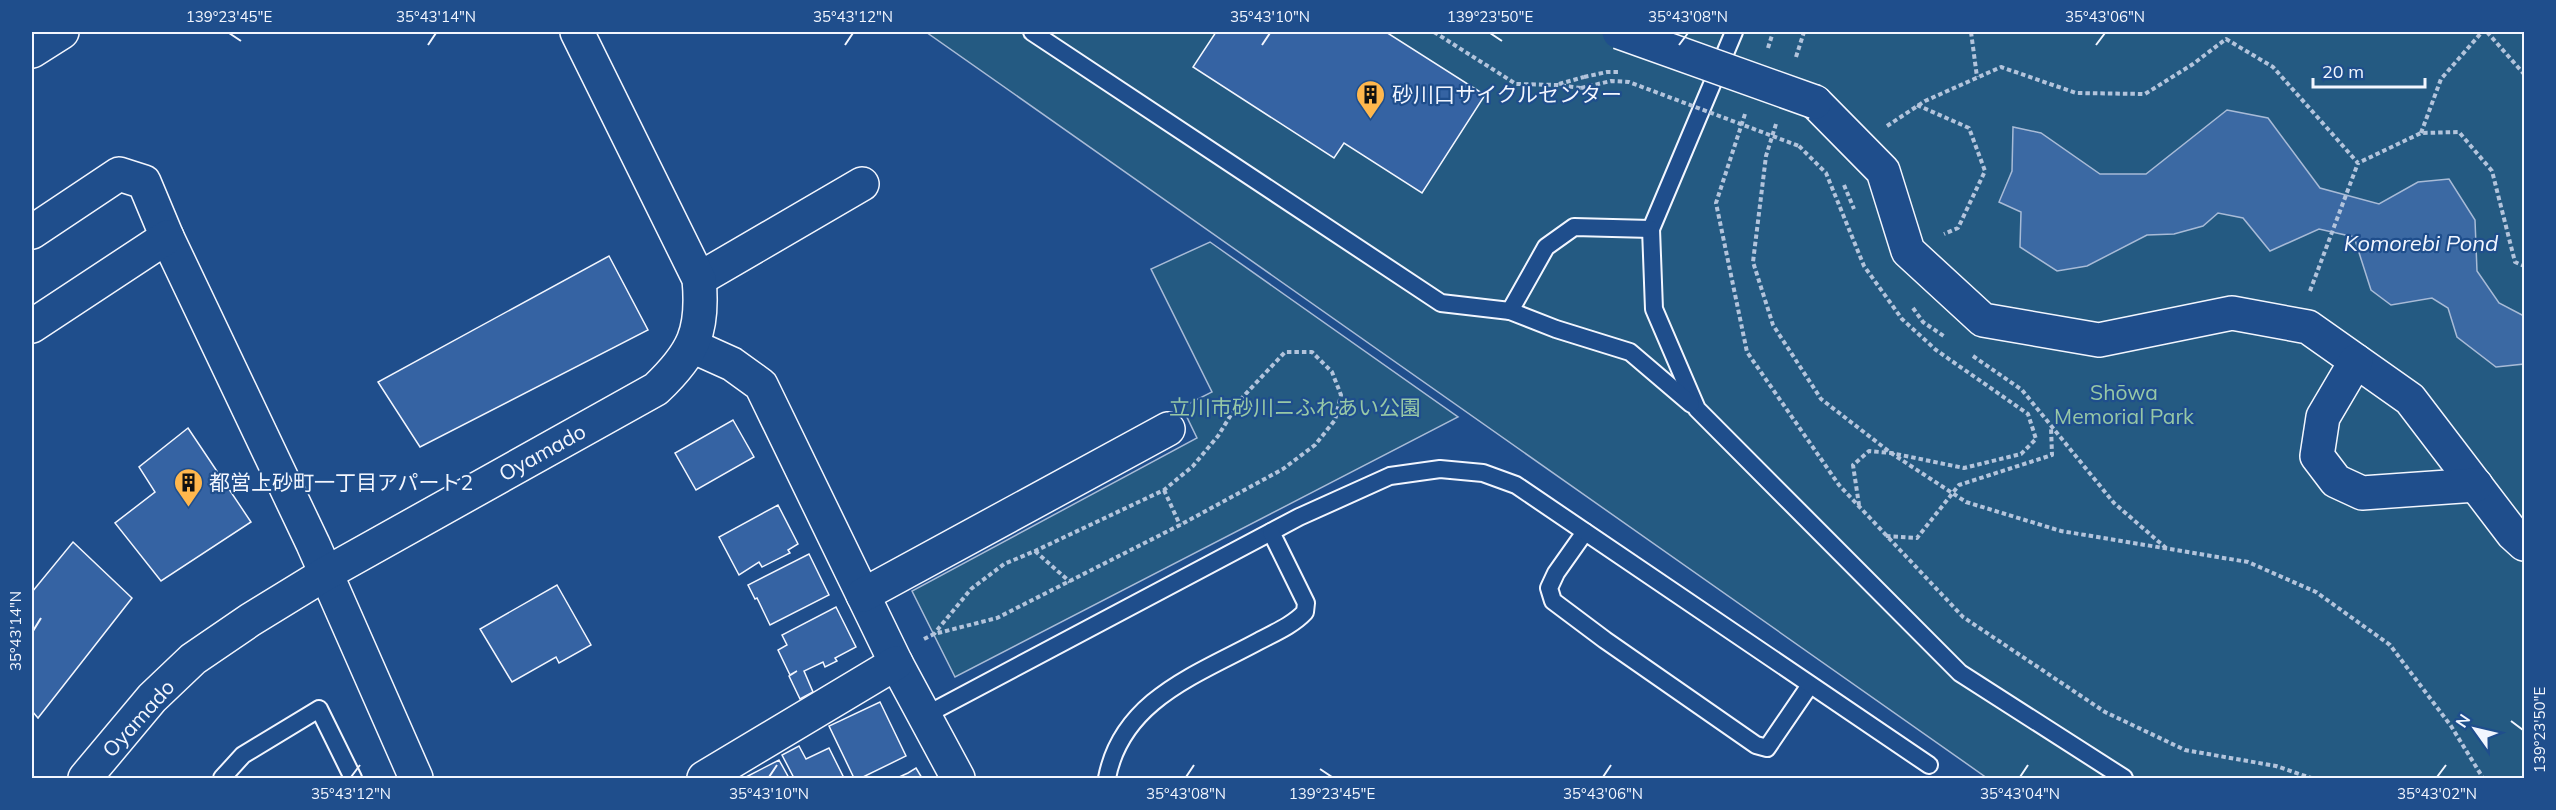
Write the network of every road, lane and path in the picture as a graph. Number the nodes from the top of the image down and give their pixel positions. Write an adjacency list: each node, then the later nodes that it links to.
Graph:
1 (62, 32): 12 (street)
2 (577, 32): 31 (street, Oyamado)
3 (1032, 32): 32 (lane)
4 (1434, 32): 18 (path)
5 (1618, 32): 23 (street, bridge)
6 (1734, 32): 26 (lane)
7 (1773, 32): 13 (path)
8 (1804, 32): 14 (path)
9 (1971, 32): 17 (path)
10 (2482, 32): 22 (path)
11 (2487, 32): 15 (path)
12 (32, 51)
13 (1766, 53)
14 (1793, 65)
15 (2524, 74)
16 (1584, 77): 18 (path)
17 (1977, 77): 19 (path); 24 (path)
18 (1558, 85): 40 (path, bridge)
19 (1917, 105): 23 (path); 29 (path)
20 (1748, 107): 44 (path)
21 (1776, 122): 40 (path)
22 (2421, 133): 24 (path); 30 (path)
23 (1857, 145): 29 (street)
24 (2358, 163): 34 (path)
25 (862, 184): 31 (street)
26 (1651, 229): 32 (lane); 37 (lane)
27 (32, 232): 28 (street)
28 (167, 237): 33 (street); 51 (street)
29 (1908, 251): 34 (street)
30 (2524, 266)
31 (699, 279): 35 (street, Oyamado)
32 (1510, 311): 37 (lane)
33 (32, 326)
34 (2308, 327): 36 (street)
35 (692, 346): 51 (street, Oyamado); 53 (street)
36 (2356, 361): 41 (street); 41 (street)
37 (1697, 409): 65 (lane)
38 (2051, 426): 43 (path)
39 (1168, 429): 53 (street)
40 (1891, 453): 43 (path); 44 (path)
41 (2476, 485): 49 (street)
42 (1164, 490): 45 (path); 45 (path); 50 (path)
43 (1952, 494): 48 (path); 67 (path)
44 (1859, 506): 48 (path)
45 (1180, 525): 52 (path)
46 (1271, 532): 47 (lane); 56 (lane); 64 (lane)
47 (1585, 532): 55 (lane); 55 (lane)
48 (1886, 536): 66 (path)
49 (2524, 544)
50 (1035, 551): 52 (path); 52 (path)
51 (325, 574): 58 (street, Oyamado); 61 (street)
52 (1070, 582)
53 (863, 595): 54 (street)
54 (896, 663): 56 (street); 62 (street)
55 (1810, 685): 57 (lane)
56 (924, 716): 63 (street)
57 (1929, 765)
58 (85, 778)
59 (222, 778): 60 (lane)
60 (353, 778)
61 (416, 778)
62 (704, 778)
63 (958, 778)
64 (1107, 778)
65 (2124, 778)
66 (2311, 778)
67 (2483, 778)

